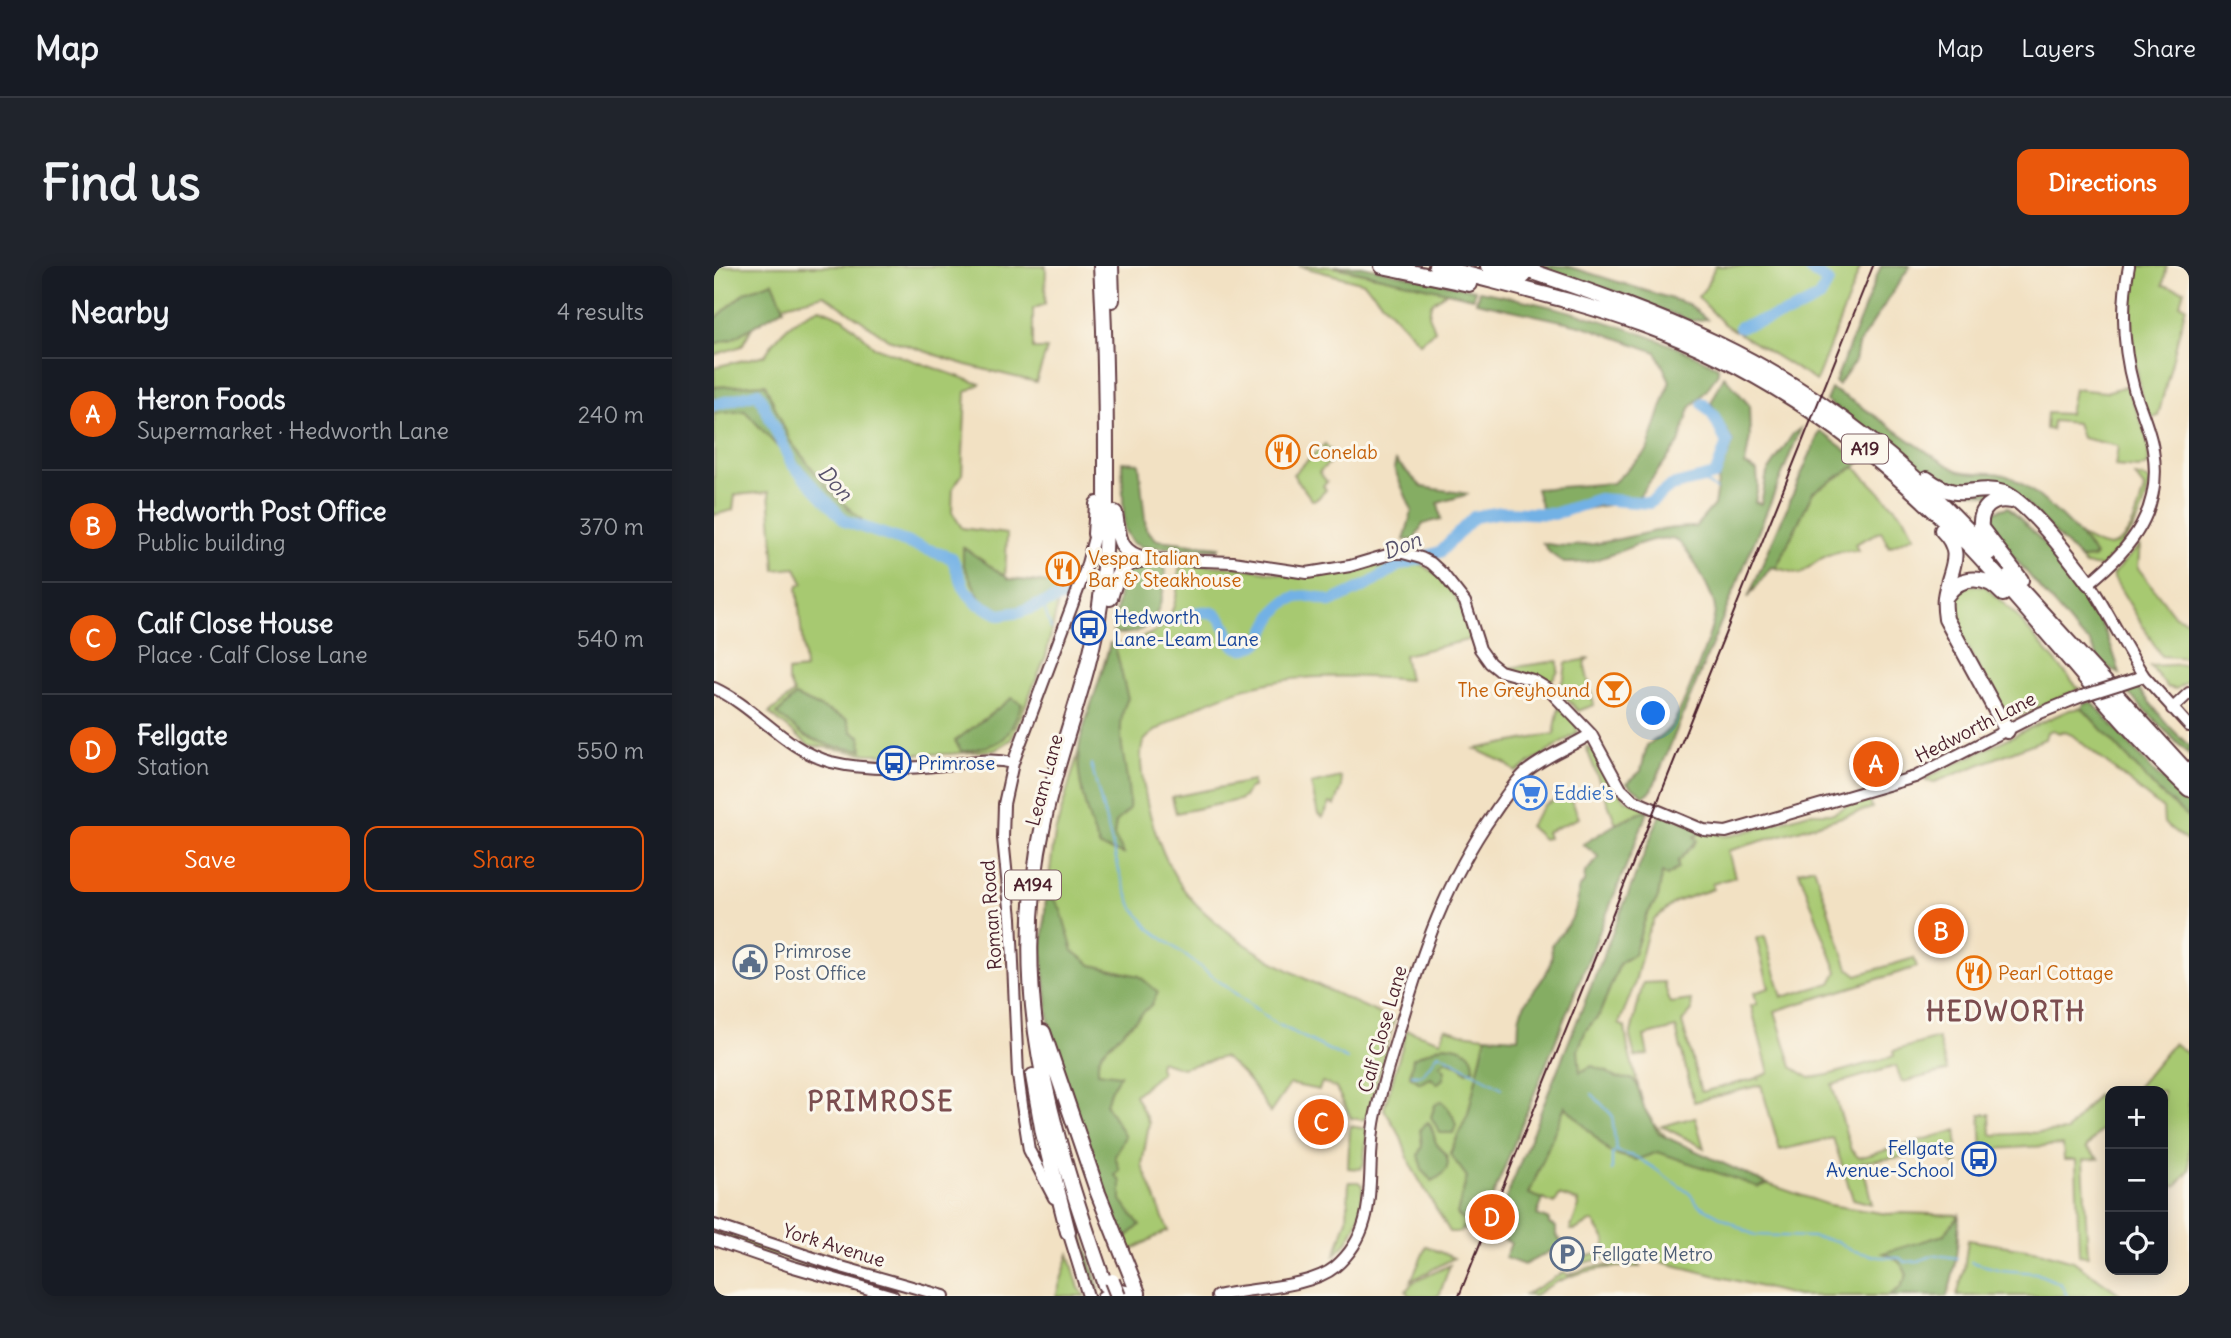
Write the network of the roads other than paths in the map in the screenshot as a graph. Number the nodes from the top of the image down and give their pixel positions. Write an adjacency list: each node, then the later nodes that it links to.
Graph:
1 (1101, 266): 10 (highway, Leam Lane / A194)
2 (1111, 266): 13 (highway, Leam Lane / A194)
3 (1382, 266): 9 (highway)
4 (1436, 266): 9 (highway, A19)
5 (1488, 266): 8 (highway, A19)
6 (1515, 266): 8 (highway)
7 (2129, 266): 16 (street)
8 (1606, 299): 11 (highway, A19)
9 (1584, 306): 11 (highway, A19)
10 (1105, 352): 14 (highway); 18 (highway, Leam Lane / A194)
11 (1867, 444): 12 (highway); 17 (highway); 19 (highway, A19); 21 (highway, A19)
12 (2019, 503): 16 (highway); 19 (highway)
13 (1115, 513): 15 (highway, A194); 18 (highway, Leam Lane / A194)
14 (1095, 534): 29 (street, Roman Road)
15 (1145, 559): 18 (highway, A194); 28 (street, Hedworth Lane)
16 (2089, 583): 22 (street)
17 (1944, 598): 21 (highway); 27 (highway)
18 (1106, 604): 20 (highway, Leam Lane / A194)
19 (2033, 604): 30 (highway, A19)
20 (1096, 651): 32 (highway, Leam Lane / A194); 33 (highway, Leam Lane / A194)
21 (2066, 658): 31 (highway, A19)
22 (2144, 676): 25 (street); 27 (street, Hedworth Lane, bridge)
23 (714, 688): 29 (street)
24 (2189, 693): 25 (street)
25 (2172, 709): 26 (street)
26 (2189, 726)
27 (2007, 731): 28 (street, Hedworth Lane)
28 (1591, 734): 45 (street, Calf Close Lane)
29 (1013, 763): 35 (street, Roman Road)
30 (2189, 774)
31 (2189, 789)
32 (1032, 1012): 35 (highway, A194); 39 (highway, Leam Lane / A194)
33 (1043, 1032): 39 (highway, Leam Lane / A194); 40 (highway, A194)
34 (714, 1225): 37 (street, York Avenue)
35 (1068, 1232): 43 (street, Roman Road)
36 (714, 1240): 38 (street, York Avenue)
37 (838, 1266): 38 (street); 42 (street, York Avenue)
38 (834, 1279): 41 (street, York Avenue)
39 (1107, 1290): 40 (street); 44 (highway, Leam Lane / A194, bridge)
40 (1142, 1295)
41 (893, 1296)
42 (944, 1296)
43 (1088, 1296)
44 (1118, 1296)
45 (1217, 1296)

